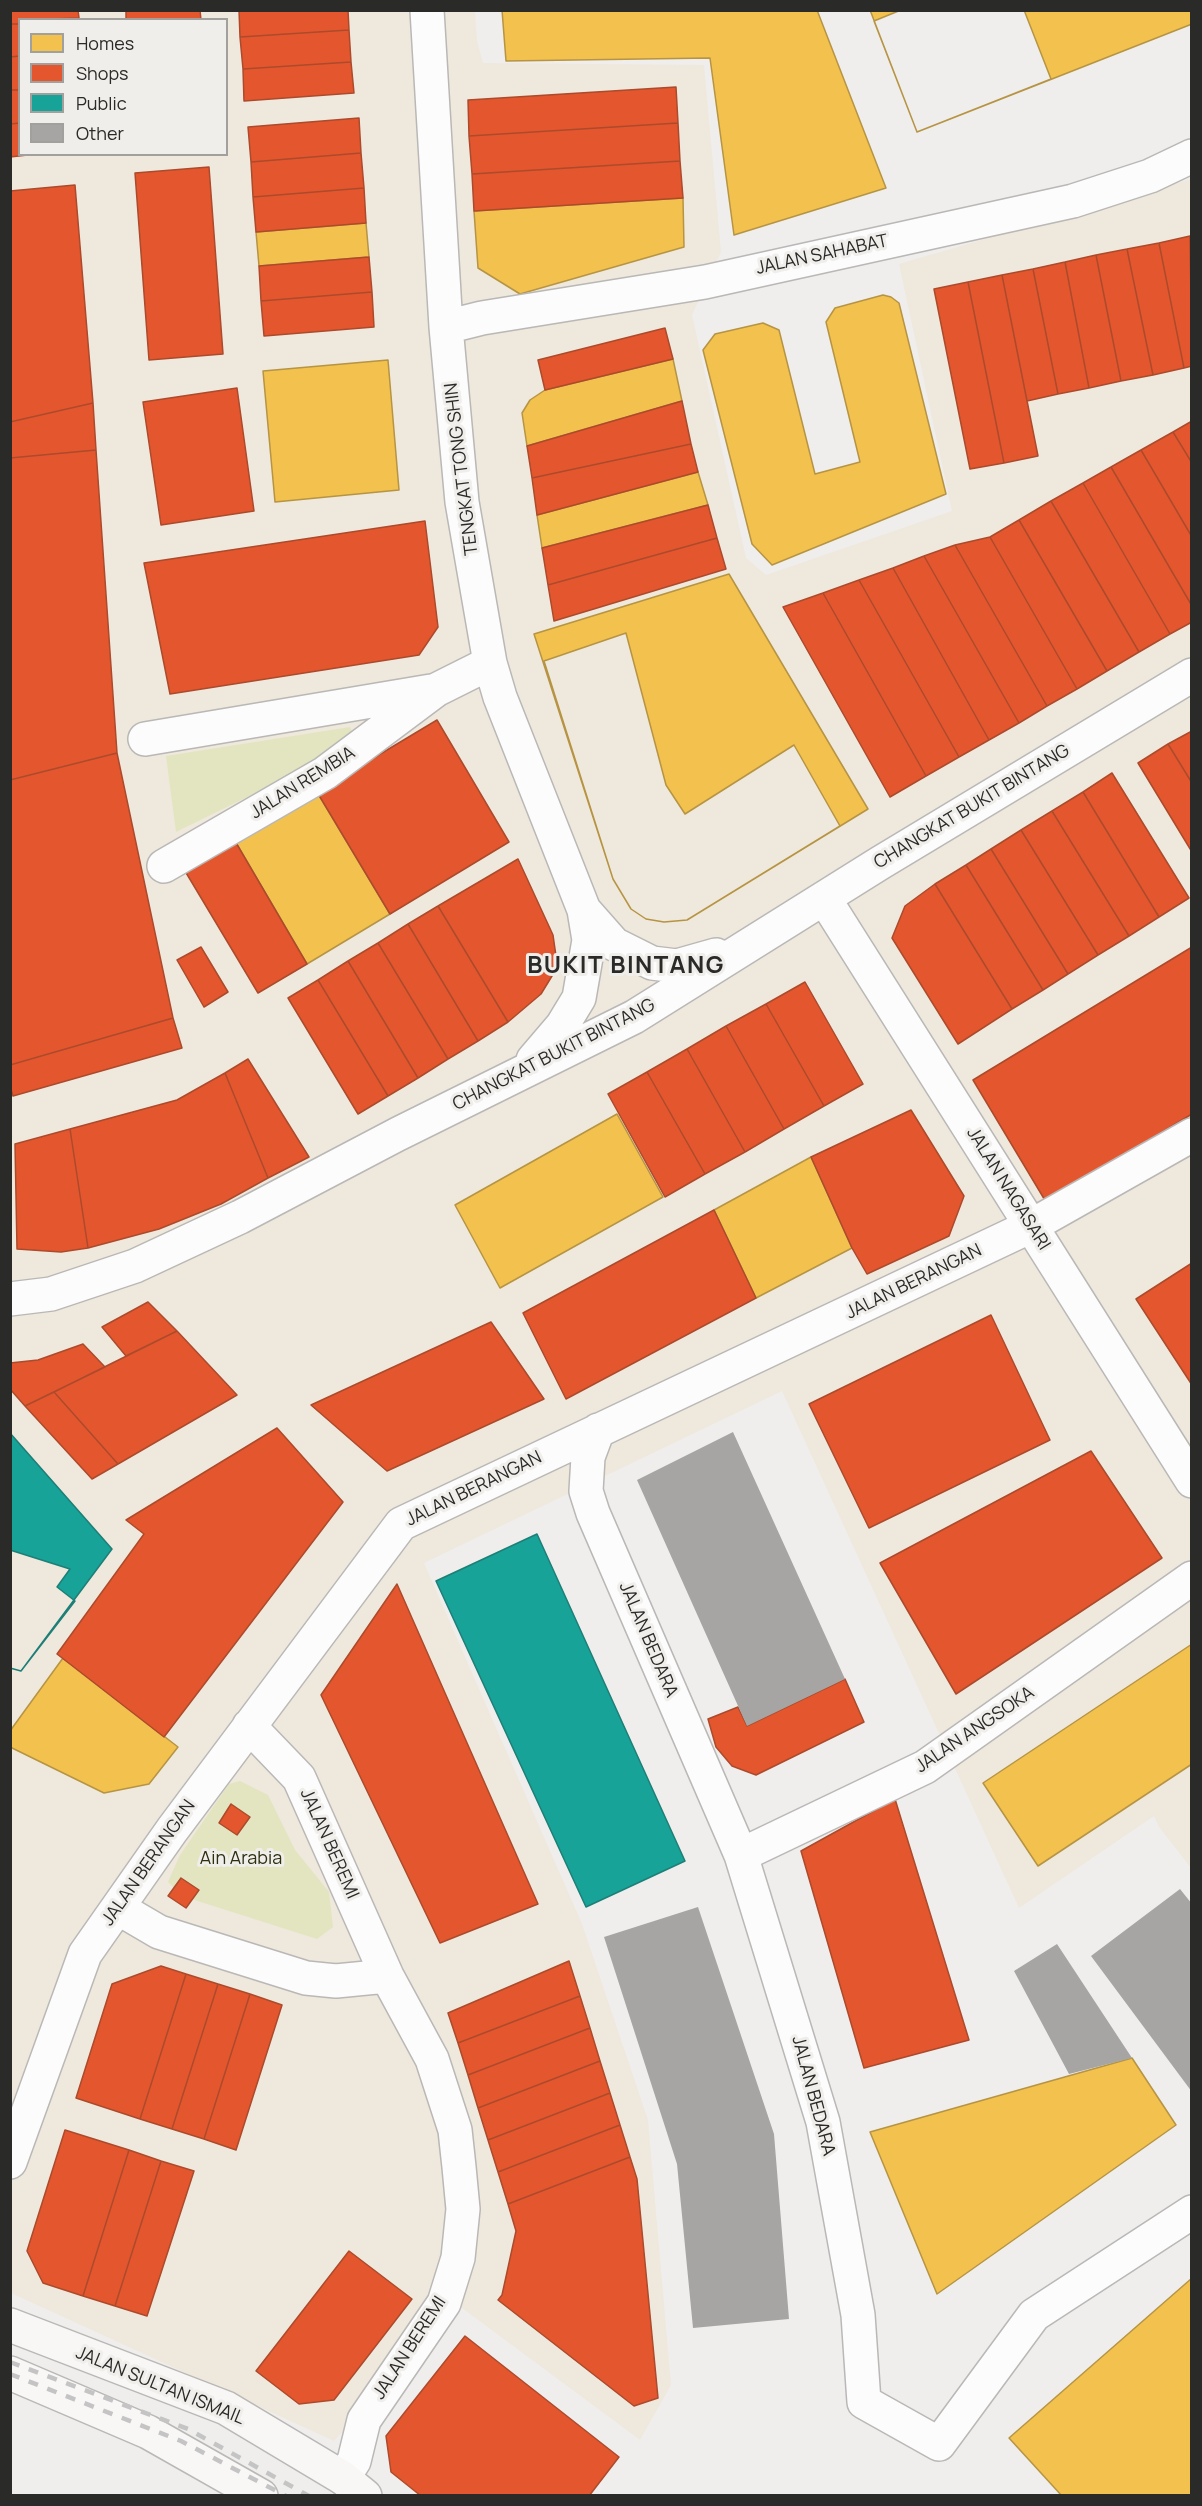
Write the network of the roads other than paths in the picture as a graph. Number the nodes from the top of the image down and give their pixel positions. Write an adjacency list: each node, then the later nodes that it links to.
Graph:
1 (427, 10): 3 (street, TENGKAT TONG SHIN)
2 (1191, 156): 3 (street, JALAN SAHABAT)
3 (446, 327): 4 (street, TENGKAT TONG SHIN)
4 (490, 663): 6 (street, JALAN REMBIA); 10 (street, TENGKAT TONG SHIN)
5 (1191, 675): 9 (street, CHANGKAT BUKIT BINTANG)
6 (436, 690): 7 (street, JALAN REMBIA); 8 (street, JALAN REMBIA)
7 (146, 738)
8 (164, 866)
9 (824, 898): 11 (street, CHANGKAT BUKIT BINTANG); 14 (street, JALAN NAGASARI)
10 (584, 910): 11 (street, TENGKAT TONG SHIN); 12 (street, TENGKAT TONG SHIN)
11 (748, 944): 12 (street, CHANGKAT BUKIT BINTANG)
12 (522, 1073): 15 (street, CHANGKAT BUKIT BINTANG)
13 (1191, 1135): 14 (street, JALAN BERANGAN)
14 (1031, 1226): 16 (street, JALAN BERANGAN); 17 (street, JALAN NAGASARI)
15 (10, 1299)
16 (598, 1430): 19 (street, JALAN BERANGAN); 20 (street, JALAN BEDARA)
17 (1191, 1481)
18 (1191, 1578): 20 (street, JALAN ANGSOKA)
19 (249, 1726): 21 (street, JALAN BERANGAN); 22 (street, JALAN BEREMI)
20 (741, 1855): 24 (street, JALAN BEDARA)
21 (118, 1908): 22 (street); 23 (street, JALAN BERANGAN)
22 (387, 1976): 27 (street, JALAN BEREMI)
23 (10, 2162)
24 (1191, 2212)
25 (10, 2325): 27 (main road, JALAN SULTAN ISMAIL)
26 (10, 2373): 28 (main road)
27 (354, 2487)
28 (261, 2496)

